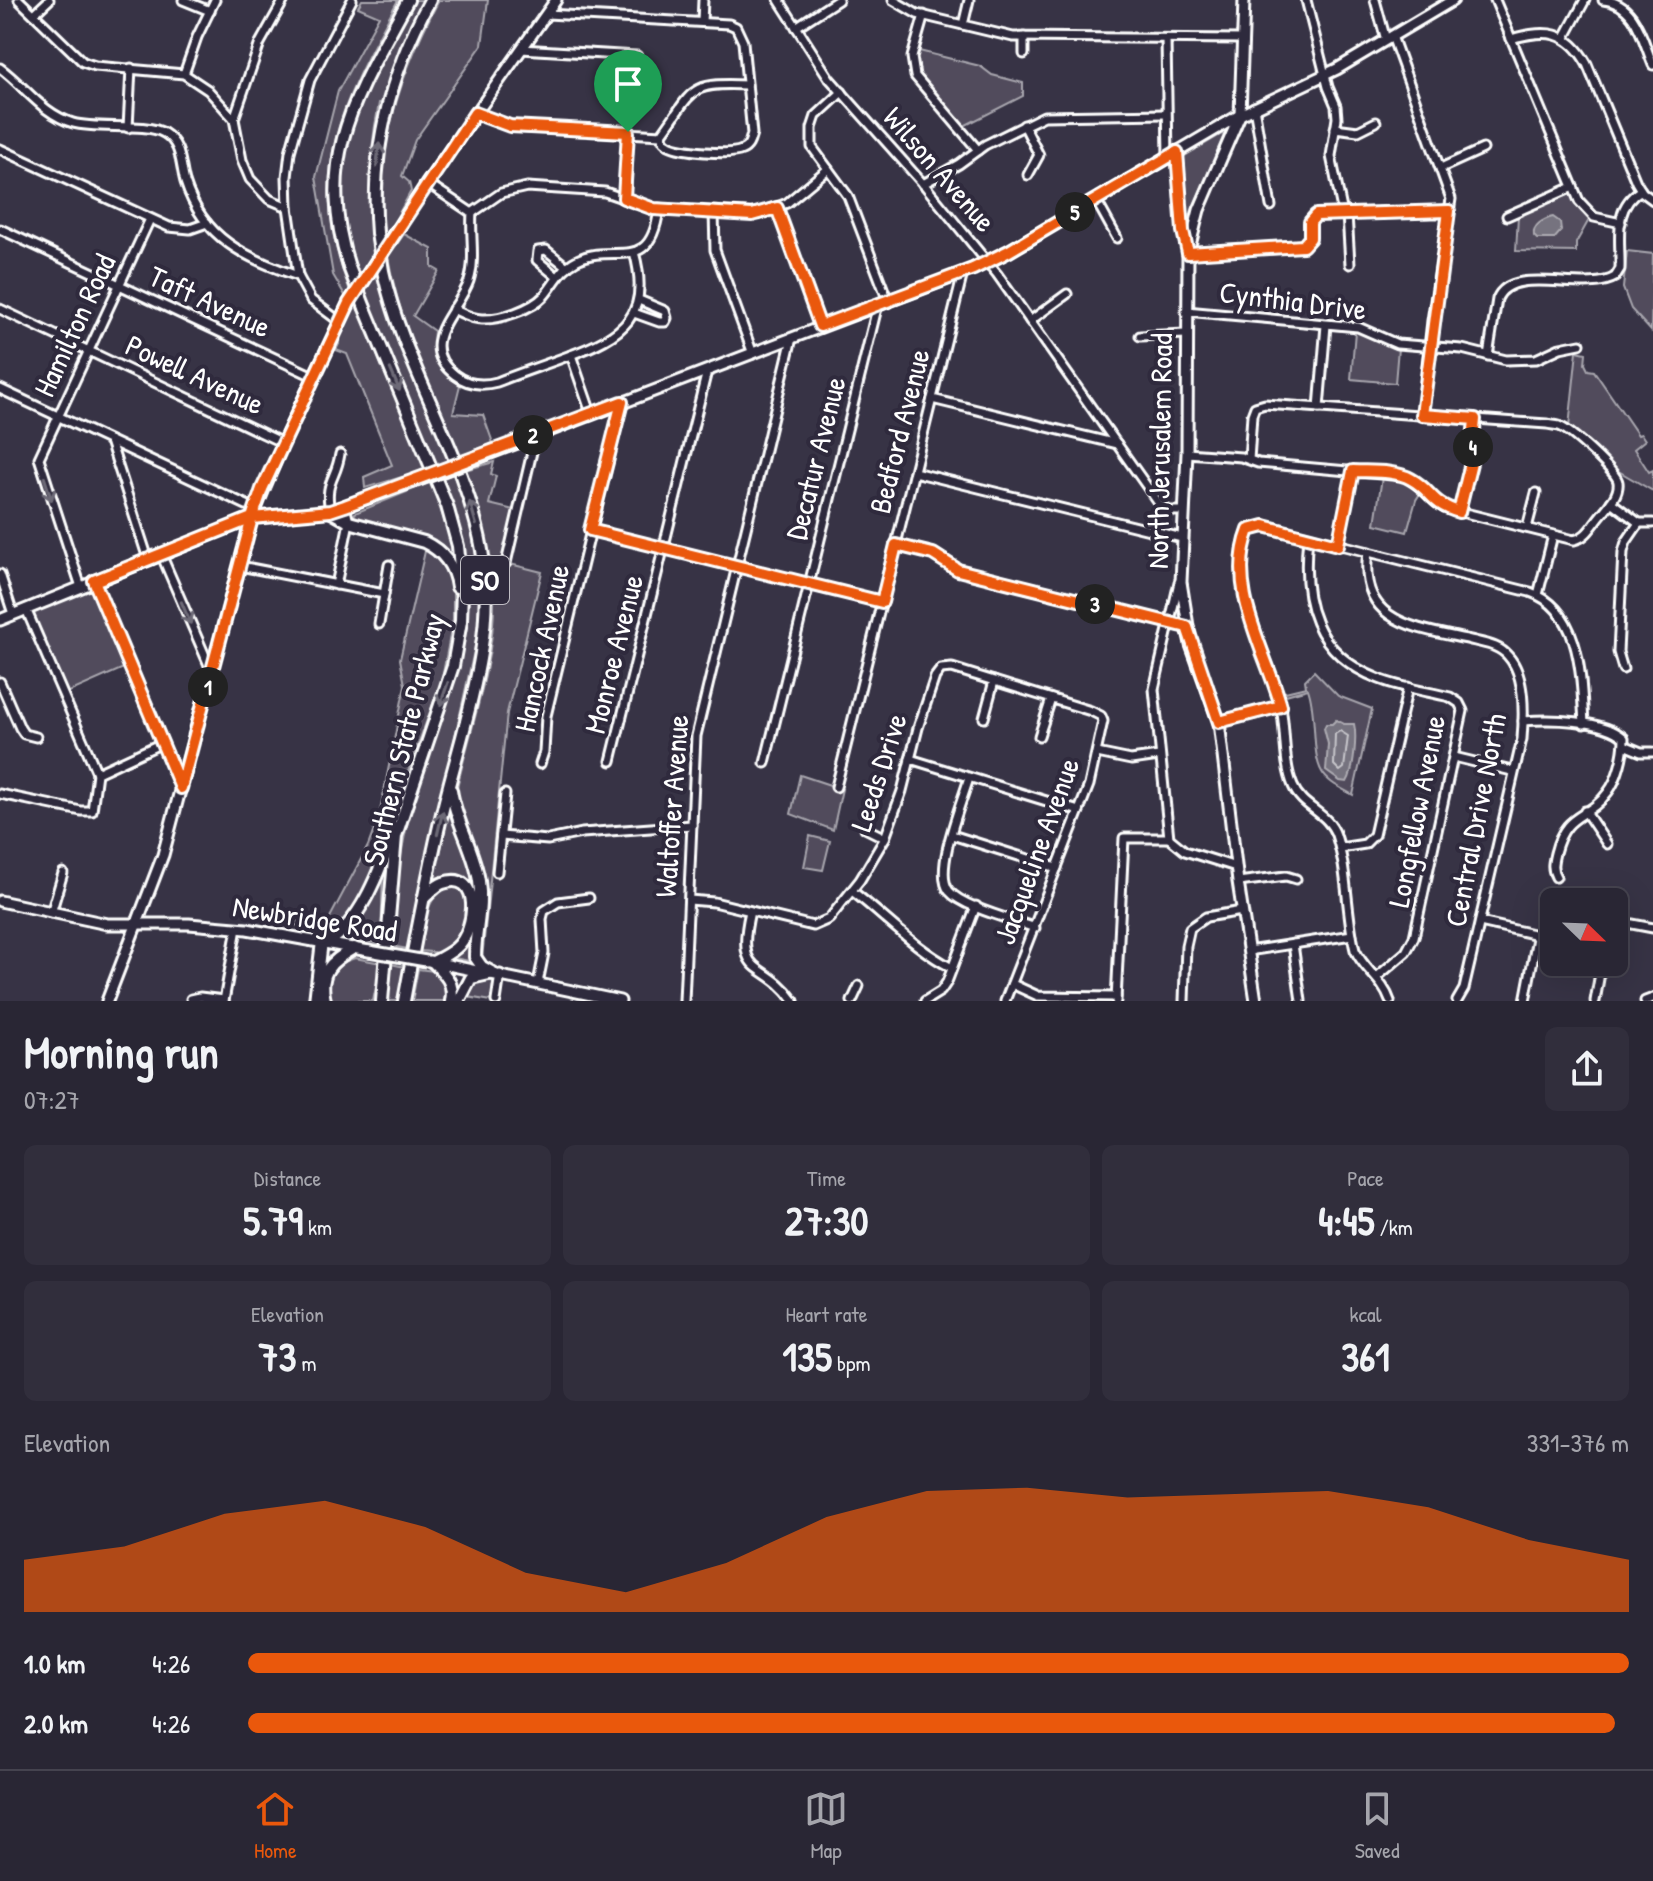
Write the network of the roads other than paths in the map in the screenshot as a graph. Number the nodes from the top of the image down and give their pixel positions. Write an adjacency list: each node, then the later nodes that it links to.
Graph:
1 (19, 0): 23 (street)
2 (49, 0): 23 (street)
3 (183, 0): 22 (street)
4 (215, 0): 22 (street)
5 (284, 0): 49 (street)
6 (352, 0): 71 (street)
7 (406, 0): 171 (highway, Southern State Parkway / SO, one-way to 171, bridge)
8 (430, 0): 201 (highway, Southern State Parkway / SO, one-way to 8, bridge)
9 (556, 0): 24 (main road)
10 (703, 0): 26 (street)
11 (779, 0): 28 (street, Wilson Avenue)
12 (838, 0): 28 (street)
13 (893, 0): 25 (street)
14 (969, 0): 27 (street)
15 (1244, 0): 33 (main road, North Jerusalem Road)
16 (1306, 0): 42 (street)
17 (1375, 0): 31 (street)
18 (1453, 0): 31 (main road)
19 (1495, 0): 34 (street)
20 (1585, 0): 30 (street)
21 (1603, 0): 38 (street)
22 (210, 11): 41 (street)
23 (34, 14): 40 (street)
24 (547, 14): 26 (street); 35 (main road)
25 (924, 15): 27 (street); 58 (street)
26 (702, 22): 43 (street)
27 (963, 25): 29 (street)
28 (796, 27): 44 (street, Wilson Avenue)
29 (1024, 37): 32 (street); 36 (street)
30 (1565, 37): 34 (street); 66 (street)
31 (1389, 38): 42 (main road); 60 (street)
32 (1166, 39): 33 (street); 47 (street)
33 (1242, 39): 48 (main road, North Jerusalem Road)
34 (1511, 39): 65 (street)
35 (521, 49): 37 (street); 46 (main road)
36 (1024, 54)
37 (637, 56)
38 (1653, 65)
39 (0, 68): 52 (street)
40 (131, 68): 41 (street); 52 (street)
41 (184, 74): 49 (street)
42 (1325, 74): 45 (main road); 53 (street)
43 (747, 85): 55 (street); 55 (street)
44 (842, 92): 61 (street); 64 (street, Wilson Avenue)
45 (1254, 107): 48 (main road); 70 (street)
46 (475, 113): 54 (street); 63 (main road)
47 (1166, 114): 51 (street); 59 (street)
48 (1240, 115): 59 (main road); 85 (main road, North Jerusalem Road)
49 (234, 119): 71 (street)
50 (1376, 122): 53 (street)
51 (1024, 125): 58 (street); 62 (street)
52 (128, 128): 80 (street)
53 (1335, 128): 77 (street)
54 (628, 132): 55 (street); 67 (street)
55 (661, 135)
56 (0, 149): 79 (street)
57 (1483, 149): 60 (street)
58 (978, 150): 64 (street)
59 (1172, 155): 68 (main road); 85 (street)
60 (1441, 168): 74 (street)
61 (828, 169): 72 (street); 97 (street)
62 (1028, 175)
63 (427, 183): 76 (street); 102 (main road)
64 (923, 184): 86 (street, Wilson Avenue)
65 (1573, 187): 78 (street); 81 (street)
66 (1641, 190): 69 (street); 81 (street)
67 (624, 198): 73 (street); 76 (street)
68 (1096, 200): 83 (street); 86 (main road)
69 (1653, 200)
70 (1271, 206)
71 (288, 207): 87 (street)
72 (777, 208): 75 (street); 105 (street)
73 (659, 209): 75 (street); 84 (street)
74 (1449, 211): 77 (street); 110 (street)
75 (714, 212): 112 (street)
76 (472, 213): 99 (street)
77 (1345, 214): 85 (street); 88 (street)
78 (1507, 216)
79 (150, 219): 80 (street); 94 (street, Hamilton Road)
80 (207, 223): 90 (street)
81 (1621, 223): 114 (street)
82 (0, 229): 94 (street, Taft Avenue)
83 (1117, 238)
84 (634, 252): 89 (street); 96 (street)
85 (1188, 253): 100 (main road, North Jerusalem Road)
86 (987, 261): 91 (main road); 103 (street, Wilson Avenue)
87 (296, 264): 90 (street); 92 (street)
88 (1350, 264)
89 (567, 267): 93 (street); 93 (street)
90 (281, 270): 92 (street)
91 (963, 273): 97 (main road); 118 (street, Bedford Avenue)
92 (298, 276): 102 (street)
93 (557, 277): 99 (street)
94 (119, 285): 111 (street, Hamilton Road); 116 (street, Taft Avenue)
95 (1067, 294): 103 (street)
96 (639, 300): 101 (street); 101 (street)
97 (883, 302): 105 (main road); 162 (street, Decatur Avenue)
98 (0, 309): 111 (street, Powell Avenue)
99 (453, 309): 113 (street)
100 (1186, 311): 104 (street, Cynthia Drive); 106 (main road, North Jerusalem Road)
101 (634, 313): 113 (street)
102 (339, 321): 116 (main road)
103 (1030, 321): 128 (street, Wilson Avenue)
104 (1326, 325): 110 (street, Cynthia Drive); 120 (street)
105 (820, 326): 108 (main road)
106 (1186, 334): 107 (street); 129 (main road, North Jerusalem Road)
107 (1140, 336)
108 (792, 338): 112 (main road); 158 (street, Waltoffer Avenue)
109 (1580, 344): 114 (street, Cynthia Drive)
110 (1429, 347): 114 (street, Cynthia Drive); 122 (street)
111 (88, 351): 123 (street, Hamilton Road); 127 (street, Powell Avenue)
112 (753, 354): 115 (main road)
113 (571, 355): 121 (street)
114 (1488, 356)
115 (707, 371): 119 (main road); 151 (street, Monroe Avenue)
116 (313, 376): 127 (main road)
117 (0, 389): 123 (street)
118 (932, 399): 128 (street); 133 (street, Bedford Avenue)
119 (622, 402): 121 (main road); 145 (street, Hancock Avenue)
120 (1319, 408): 122 (street); 131 (street)
121 (591, 413): 125 (main road)
122 (1422, 415): 124 (street)
123 (58, 417): 126 (street); 164 (street, Hamilton Road, one-way to 164)
124 (1475, 419): 135 (street); 139 (street)
125 (537, 433): 136 (main road, bridge); 155 (street)
126 (110, 441): 140 (street); 154 (street)
127 (283, 443): 140 (main road)
128 (1117, 444): 138 (street, Wilson Avenue)
129 (1187, 453): 131 (street); 138 (main road, North Jerusalem Road)
130 (340, 454): 137 (street)
131 (1249, 460): 132 (street)
132 (1353, 471): 139 (street); 150 (street)
133 (914, 472): 147 (street); 149 (street, Bedford Avenue)
134 (1536, 493): 144 (street)
135 (1611, 502): 142 (street); 146 (street)
136 (345, 506): 137 (main road); 141 (street)
137 (330, 511): 140 (main road); 141 (highway)
138 (1184, 511): 147 (main road, North Jerusalem Road)
139 (1459, 512): 144 (street)
140 (254, 514): 153 (main road); 157 (main road)
141 (349, 522): 163 (street); 171 (highway)
142 (1639, 523): 143 (street); 175 (street)
143 (1653, 523)
144 (1527, 528): 146 (street)
145 (590, 530): 151 (street); 197 (street, Hancock Avenue)
146 (1553, 535): 166 (street)
147 (1182, 538): 159 (main road, North Jerusalem Road)
148 (1308, 538): 150 (street); 179 (street, Longfellow Avenue); 181 (street)
149 (896, 545): 167 (street, Bedford Avenue); 172 (street)
150 (1338, 545): 152 (street)
151 (663, 548): 158 (street); 195 (street, Monroe Avenue)
152 (1368, 552): 166 (street); 183 (street, Central Drive North)
153 (161, 554): 154 (main road); 176 (street, one-way to 176)
154 (148, 559): 161 (main road)
155 (506, 563)
156 (389, 565): 165 (street)
157 (240, 566): 163 (street); 176 (main road)
158 (736, 566): 162 (street); 209 (street, Waltoffer Avenue)
159 (1181, 573): 172 (street); 174 (main road, North Jerusalem Road)
160 (0, 574): 169 (street)
161 (94, 581): 164 (main road); 188 (street)
162 (809, 584): 167 (street); 196 (street, Decatur Avenue)
163 (336, 585): 165 (street)
164 (81, 587): 168 (main road)
165 (384, 594): 173 (street)
166 (1538, 595): 185 (street)
167 (882, 602): 202 (street, Bedford Avenue)
168 (26, 609): 169 (main road); 199 (street)
169 (13, 614): 170 (main road)
170 (0, 620)
171 (461, 621): 204 (highway, Southern State Parkway / SO, one-way to 204)
172 (1170, 623): 174 (street); 192 (street)
173 (379, 624)
174 (1187, 627): 184 (main road, North Jerusalem Road)
175 (1623, 669)
176 (212, 672): 203 (main road)
177 (994, 681): 180 (street); 182 (street); 194 (street, Leeds Drive)
178 (0, 682): 187 (street)
179 (1408, 687): 193 (street, Longfellow Avenue); 216 (street)
180 (1051, 699): 186 (street); 191 (street, Jacqueline Avenue)
181 (1281, 706): 184 (street); 216 (street)
182 (984, 718)
183 (1523, 721): 185 (street); 198 (street, Central Drive North)
184 (1219, 722): 217 (main road, North Jerusalem Road)
185 (1584, 724): 189 (street)
186 (1039, 736)
187 (36, 737)
188 (162, 743): 199 (street); 203 (street)
189 (1624, 745): 190 (street); 208 (street)
190 (1653, 752)
191 (1097, 753): 192 (street); 207 (street, Jacqueline Avenue)
192 (1159, 756): 214 (street)
193 (1454, 757): 198 (street); 248 (street, Longfellow Avenue)
194 (910, 759): 200 (street); 213 (street, Leeds Drive)
195 (611, 761)
196 (765, 763)
197 (540, 764)
198 (1512, 771): 233 (street, Central Drive North)
199 (97, 773): 205 (street)
200 (969, 778): 207 (street); 211 (street)
201 (450, 784): 226 (highway, Southern State Parkway / SO, one-way to 201); 246 (highway)
202 (836, 787)
203 (181, 788): 235 (main road)
204 (410, 792): 240 (highway); 261 (highway, Southern State Parkway / SO)
205 (0, 794)
206 (505, 794): 212 (street)
207 (1079, 811): 218 (street, Jacqueline Avenue)
208 (1585, 811): 215 (street); 221 (street)
209 (692, 825): 212 (street); 227 (street, Waltoffer Avenue)
210 (865, 828): 213 (street)
211 (952, 835): 218 (street); 229 (street)
212 (501, 836): 219 (street)
213 (885, 838): 224 (street, Leeds Drive)
214 (1169, 838): 217 (street); 256 (street)
215 (1607, 844)
216 (1340, 848): 239 (street)
217 (1236, 867): 223 (main road, North Jerusalem Road)
218 (1057, 868): 237 (street, Jacqueline Avenue)
219 (497, 872)
220 (63, 873): 232 (street)
221 (1556, 877)
222 (1296, 879): 223 (street)
223 (1238, 882): 231 (main road, North Jerusalem Road)
224 (852, 891): 230 (street, Leeds Drive); 245 (street)
225 (589, 898): 249 (street)
226 (423, 899): 244 (highway); 262 (highway, Southern State Parkway / SO)
227 (689, 900): 230 (street, Leeds Drive); 267 (street, Waltoffer Avenue)
228 (0, 901): 232 (main road, Newbridge Road)
229 (976, 906): 237 (street); 245 (street)
230 (750, 911): 268 (street)
231 (1242, 911): 243 (main road, North Jerusalem Road); 272 (street)
232 (51, 913): 235 (main road, Newbridge Road)
233 (1480, 922): 276 (street, Central Drive North); 277 (street)
234 (1628, 923): 238 (street)
235 (138, 925): 236 (main road, Newbridge Road); 257 (main road)
236 (237, 928): 240 (main road, Newbridge Road); 258 (street)
237 (1035, 928): 250 (street, Jacqueline Avenue)
238 (1653, 928)
239 (1352, 935): 241 (street); 248 (street)
240 (326, 942): 242 (main road, Newbridge Road); 259 (highway)
241 (1293, 944): 243 (street); 274 (street)
242 (354, 948): 244 (main road, Newbridge Road, bridge); 260 (highway)
243 (1248, 951): 273 (main road, North Jerusalem Road)
244 (430, 961): 246 (main road, Newbridge Road); 263 (highway)
245 (952, 968): 270 (street)
246 (496, 973): 249 (main road, Newbridge Road); 264 (highway); 265 (street)
247 (1599, 976): 278 (street)
248 (1377, 977): 275 (street)
249 (538, 983): 252 (main road, Newbridge Road)
250 (1012, 984): 253 (street); 271 (street, Jacqueline Avenue)
251 (859, 986): 269 (street)
252 (580, 997): 266 (main road, Newbridge Road)
253 (1038, 998): 256 (street)
254 (1653, 998): 279 (street)
255 (191, 999): 258 (street)
256 (1116, 999)
257 (107, 1001)
258 (224, 1001)
259 (315, 1001)
260 (325, 1001)
261 (380, 1001)
262 (404, 1001)
263 (451, 1001)
264 (459, 1001)
265 (496, 1001)
266 (620, 1001)
267 (684, 1001)
268 (794, 1001)
269 (852, 1001)
270 (925, 1001)
271 (1005, 1001)
272 (1184, 1001)
273 (1256, 1001)
274 (1301, 1001)
275 (1390, 1001)
276 (1457, 1001)
277 (1525, 1001)
278 (1595, 1001)
279 (1645, 1001)

